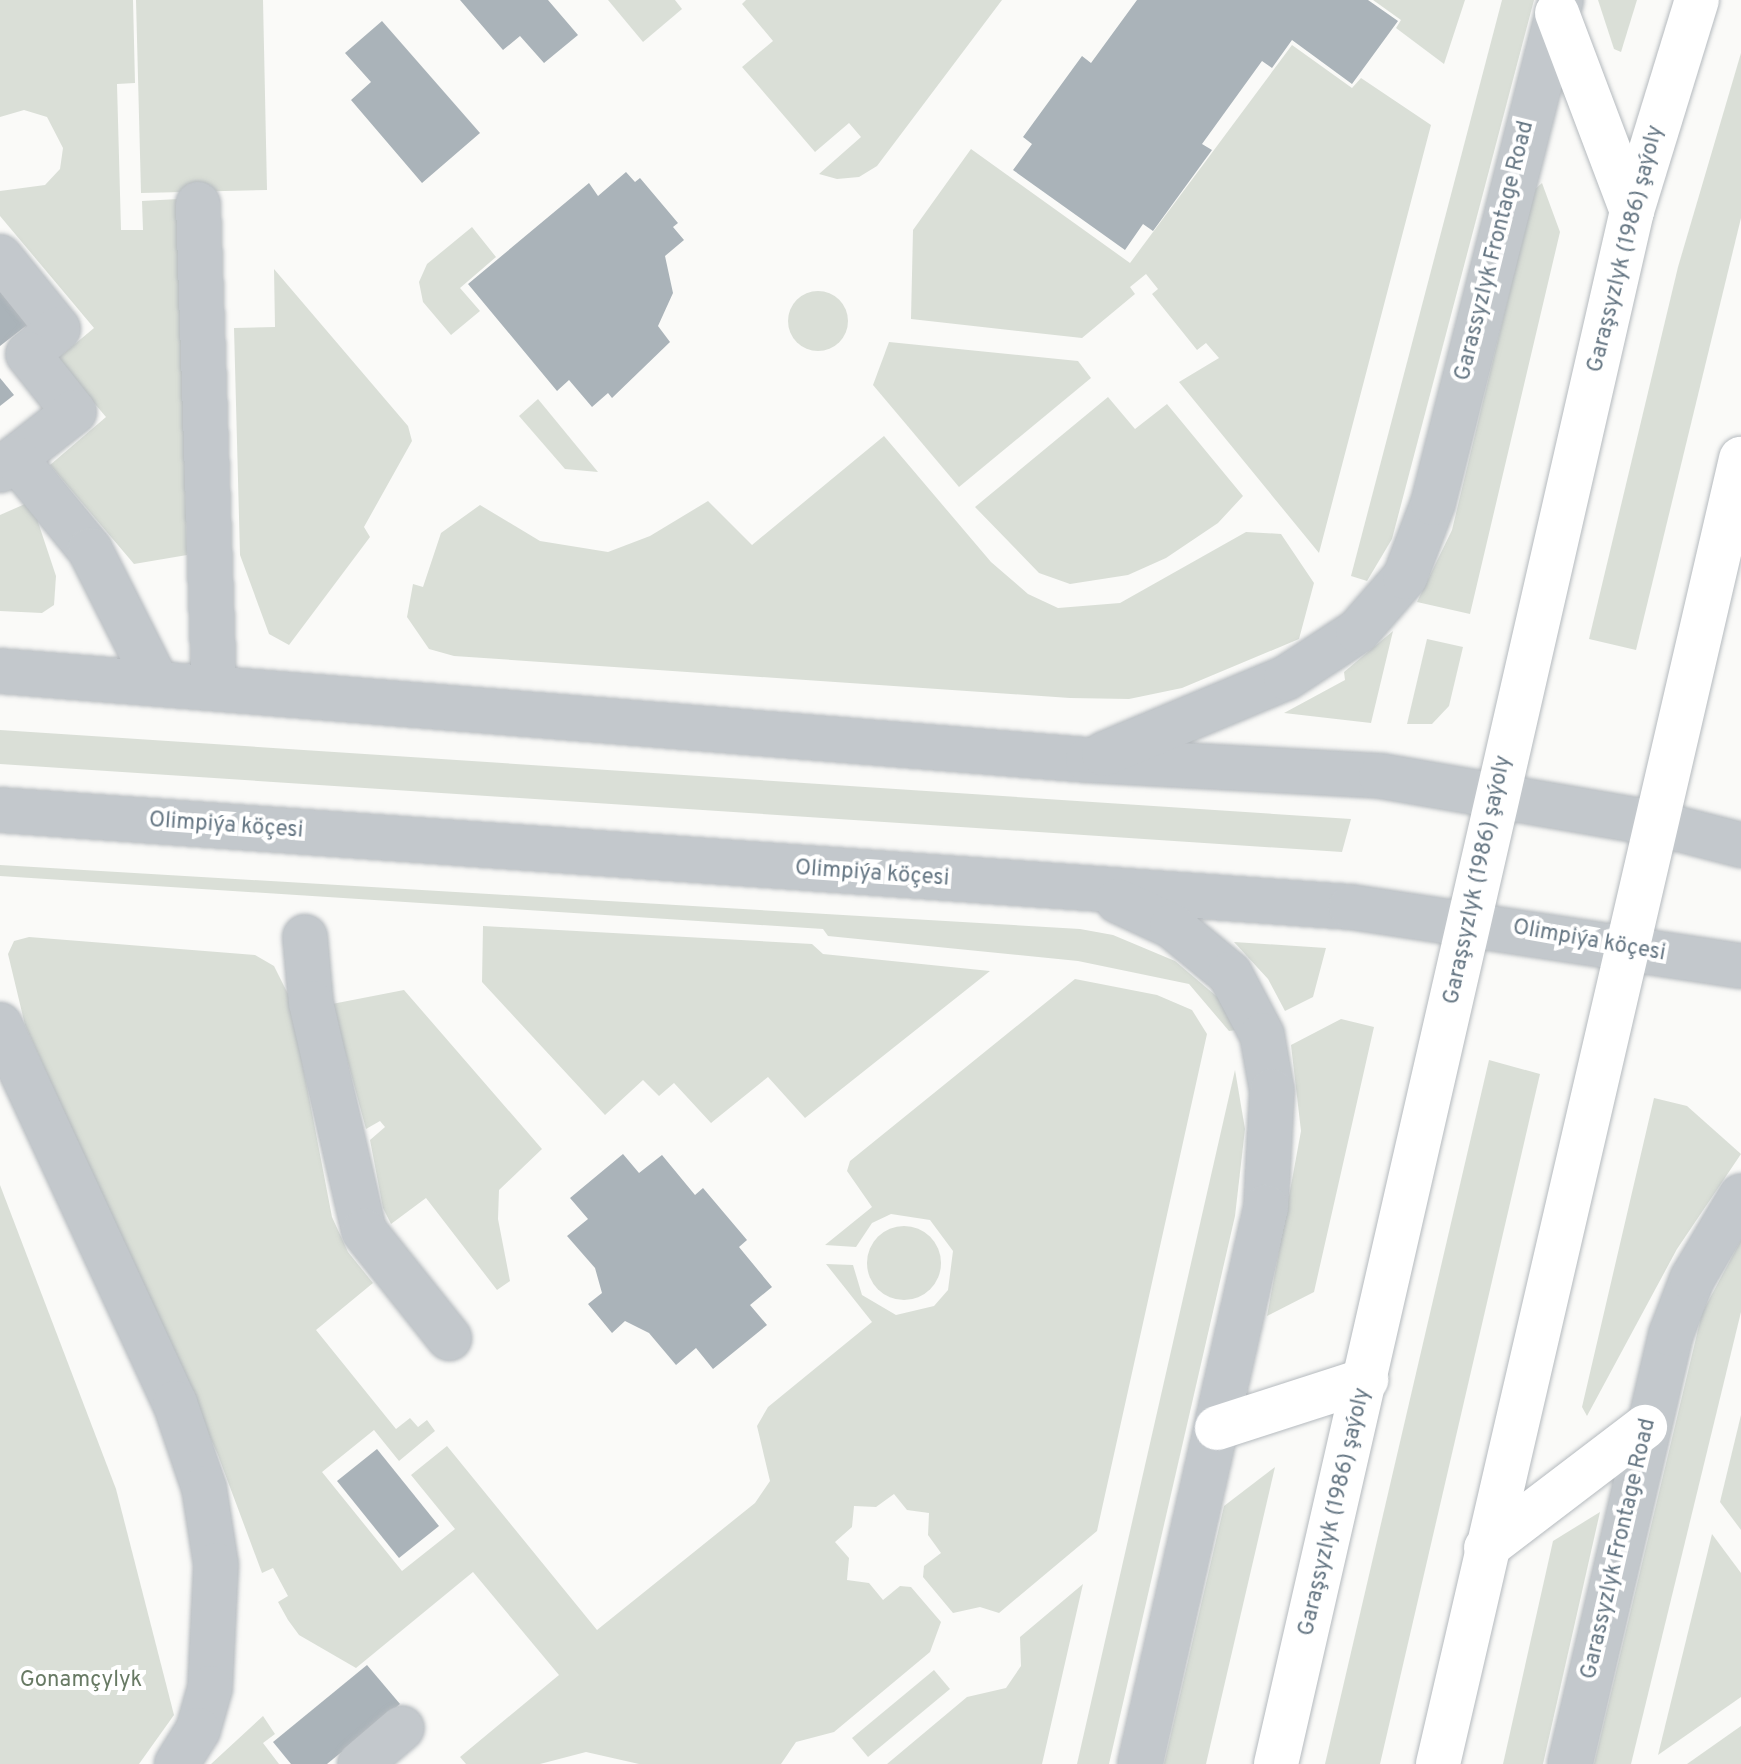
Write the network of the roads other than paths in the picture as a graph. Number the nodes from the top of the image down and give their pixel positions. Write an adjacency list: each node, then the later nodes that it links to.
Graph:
1 (1697, 0): 4 (main road, Garaşsyzlyk (1986) şaýoly)
2 (1559, 6): 4 (main road); 11 (street, Garassyzlyk Frontage Road)
3 (198, 204): 10 (street)
4 (1632, 211): 12 (main road, Garaşsyzlyk (1986) şaýoly)
5 (0, 257): 7 (street)
6 (1741, 459): 14 (main road)
7 (7, 464): 9 (street)
8 (0, 671): 9 (street)
9 (156, 681): 10 (street)
10 (214, 687): 11 (street)
11 (1088, 760): 12 (street)
12 (1497, 793): 14 (street); 17 (main road, Garaşsyzlyk (1986) şaýoly)
13 (0, 810): 16 (street, Olimpiýa köçesi)
14 (1659, 824): 15 (street); 19 (main road)
15 (1741, 845)
16 (1094, 890): 17 (street, Olimpiýa köçesi); 26 (street)
17 (1469, 921): 19 (street, Olimpiýa köçesi); 24 (main road, Garaşsyzlyk (1986) şaýoly)
18 (305, 937): 23 (street)
19 (1629, 949): 20 (street, Olimpiýa köçesi); 27 (main road)
20 (1741, 966)
21 (0, 1025): 29 (street)
22 (1741, 1196): 25 (street, Garassyzlyk Frontage Road)
23 (449, 1338)
24 (1366, 1380): 26 (main road); 32 (main road, Garaşsyzlyk (1986) şaýoly)
25 (1645, 1427): 27 (main road); 34 (street, Garassyzlyk Frontage Road)
26 (1217, 1428): 31 (street)
27 (1486, 1548): 33 (main road)
28 (402, 1728): 30 (street)
29 (177, 1764)
30 (360, 1764)
31 (1140, 1764)
32 (1276, 1764)
33 (1438, 1764)
34 (1570, 1764)

